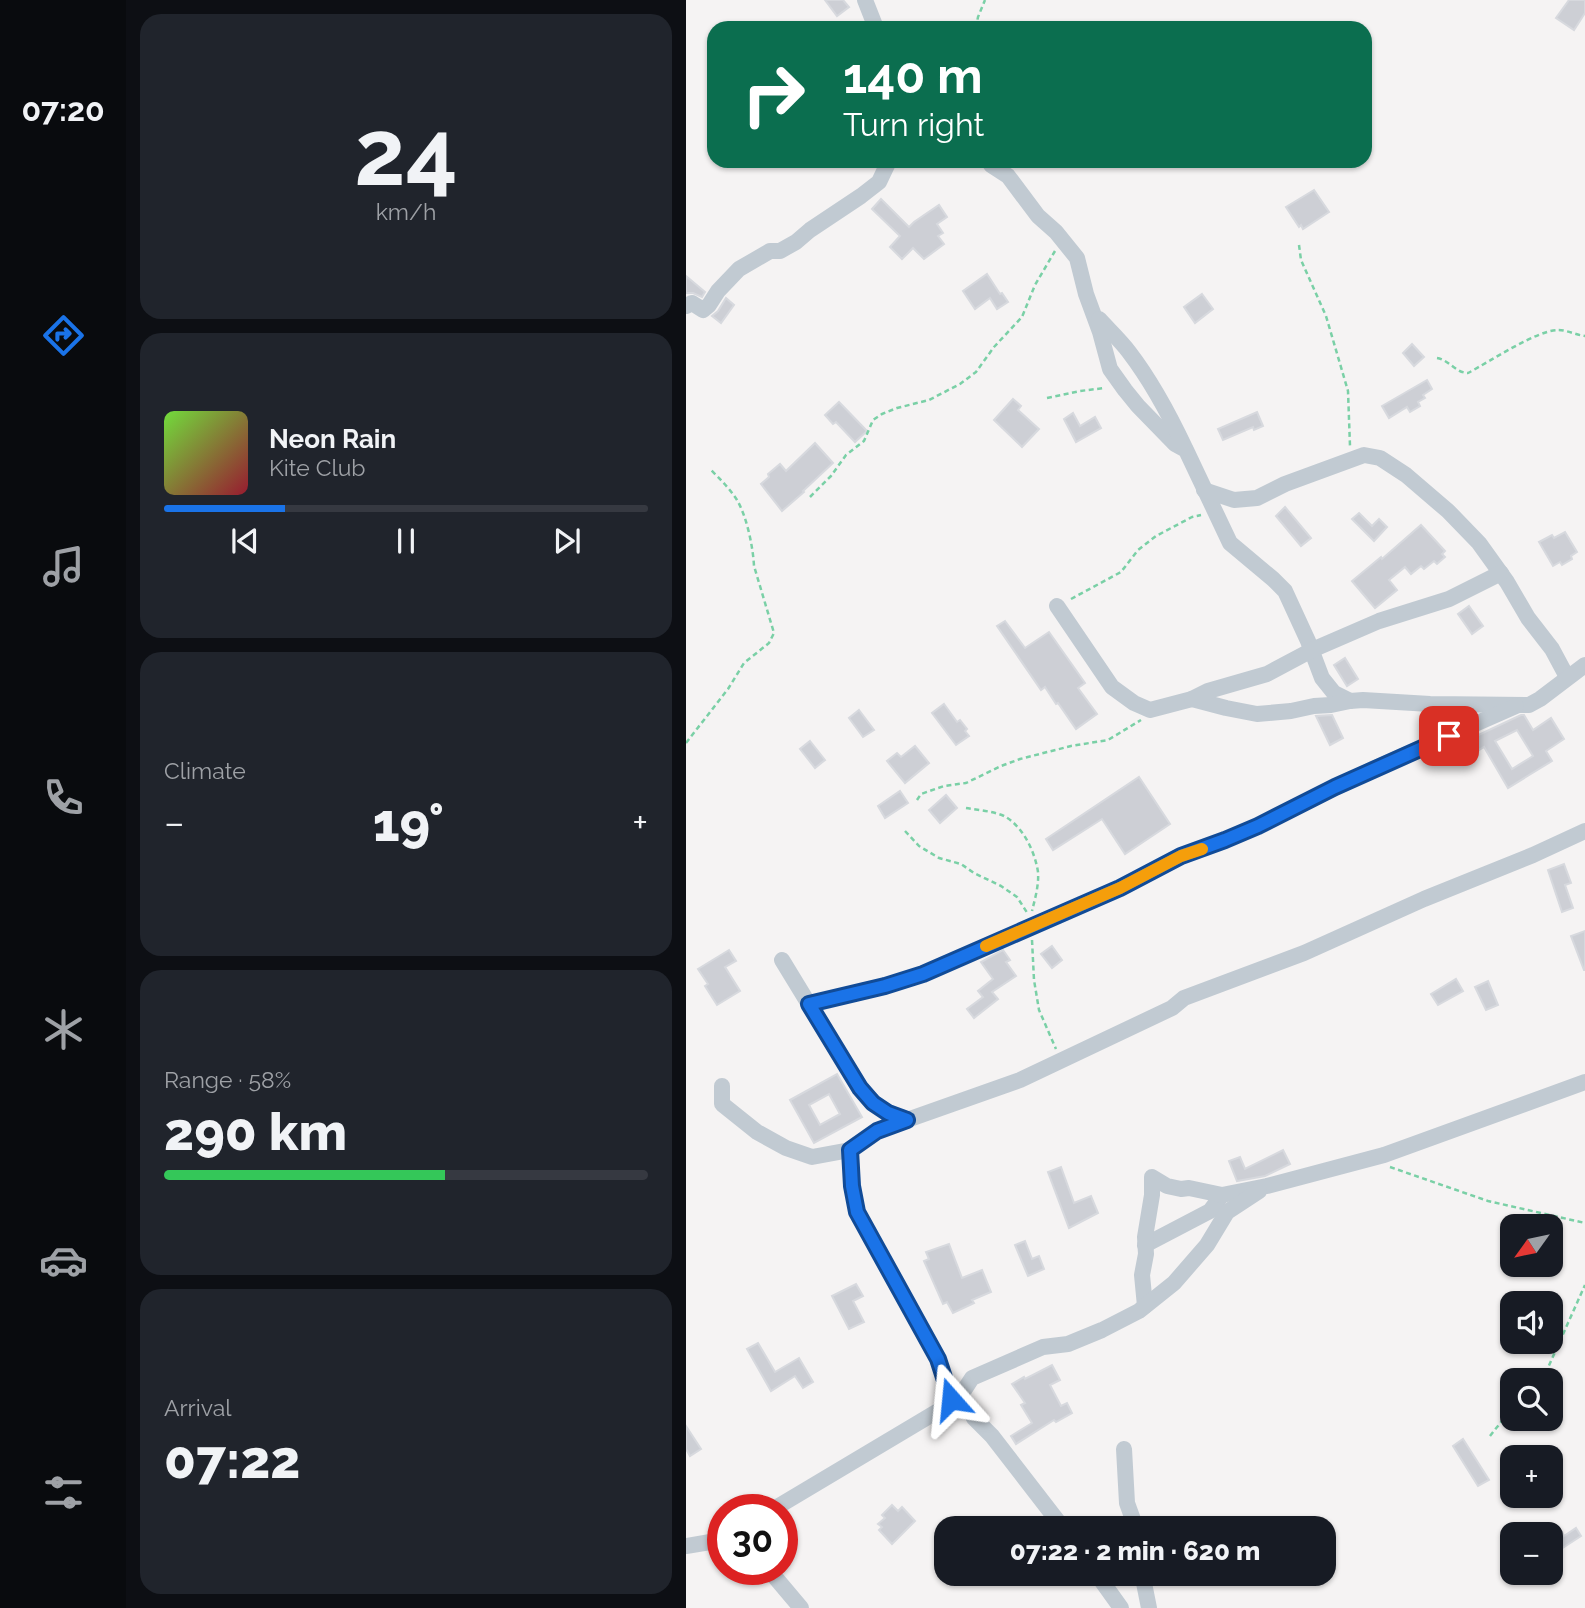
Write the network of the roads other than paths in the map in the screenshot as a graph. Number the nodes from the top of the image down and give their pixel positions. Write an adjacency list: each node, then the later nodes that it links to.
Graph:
1 (865, 0): 2 (street)
2 (873, 21)
3 (886, 168): 5 (street)
4 (996, 168): 6 (street)
5 (686, 306)
6 (1095, 315): 7 (street); 7 (street)
7 (1186, 450): 8 (street)
8 (1205, 490): 9 (street); 11 (street)
9 (1501, 573): 11 (street); 13 (street)
10 (1057, 606): 14 (street)
11 (1312, 650): 14 (street); 15 (street)
12 (1585, 665): 13 (street)
13 (1566, 677): 16 (street)
14 (1192, 699): 15 (street)
15 (1350, 701): 16 (street)
16 (1516, 706): 19 (street)
17 (1585, 831): 22 (street)
18 (782, 960): 19 (street)
19 (809, 1004): 22 (street)
20 (1585, 1082): 24 (street)
21 (722, 1086): 23 (street)
22 (907, 1120): 23 (street)
23 (850, 1150): 28 (street)
24 (1267, 1186): 25 (street); 27 (street)
25 (1222, 1195): 26 (street); 26 (street)
26 (1145, 1245): 27 (street)
27 (1145, 1306): 28 (street)
28 (956, 1397): 30 (street); 31 (street)
29 (1124, 1449): 32 (street)
30 (798, 1494)
31 (1054, 1516)
32 (1132, 1516)
33 (707, 1543): 34 (street)
34 (686, 1546)
35 (782, 1585): 38 (street)
36 (1105, 1586): 39 (street)
37 (1145, 1586): 40 (street)
38 (801, 1608)
39 (1121, 1608)
40 (1149, 1608)

